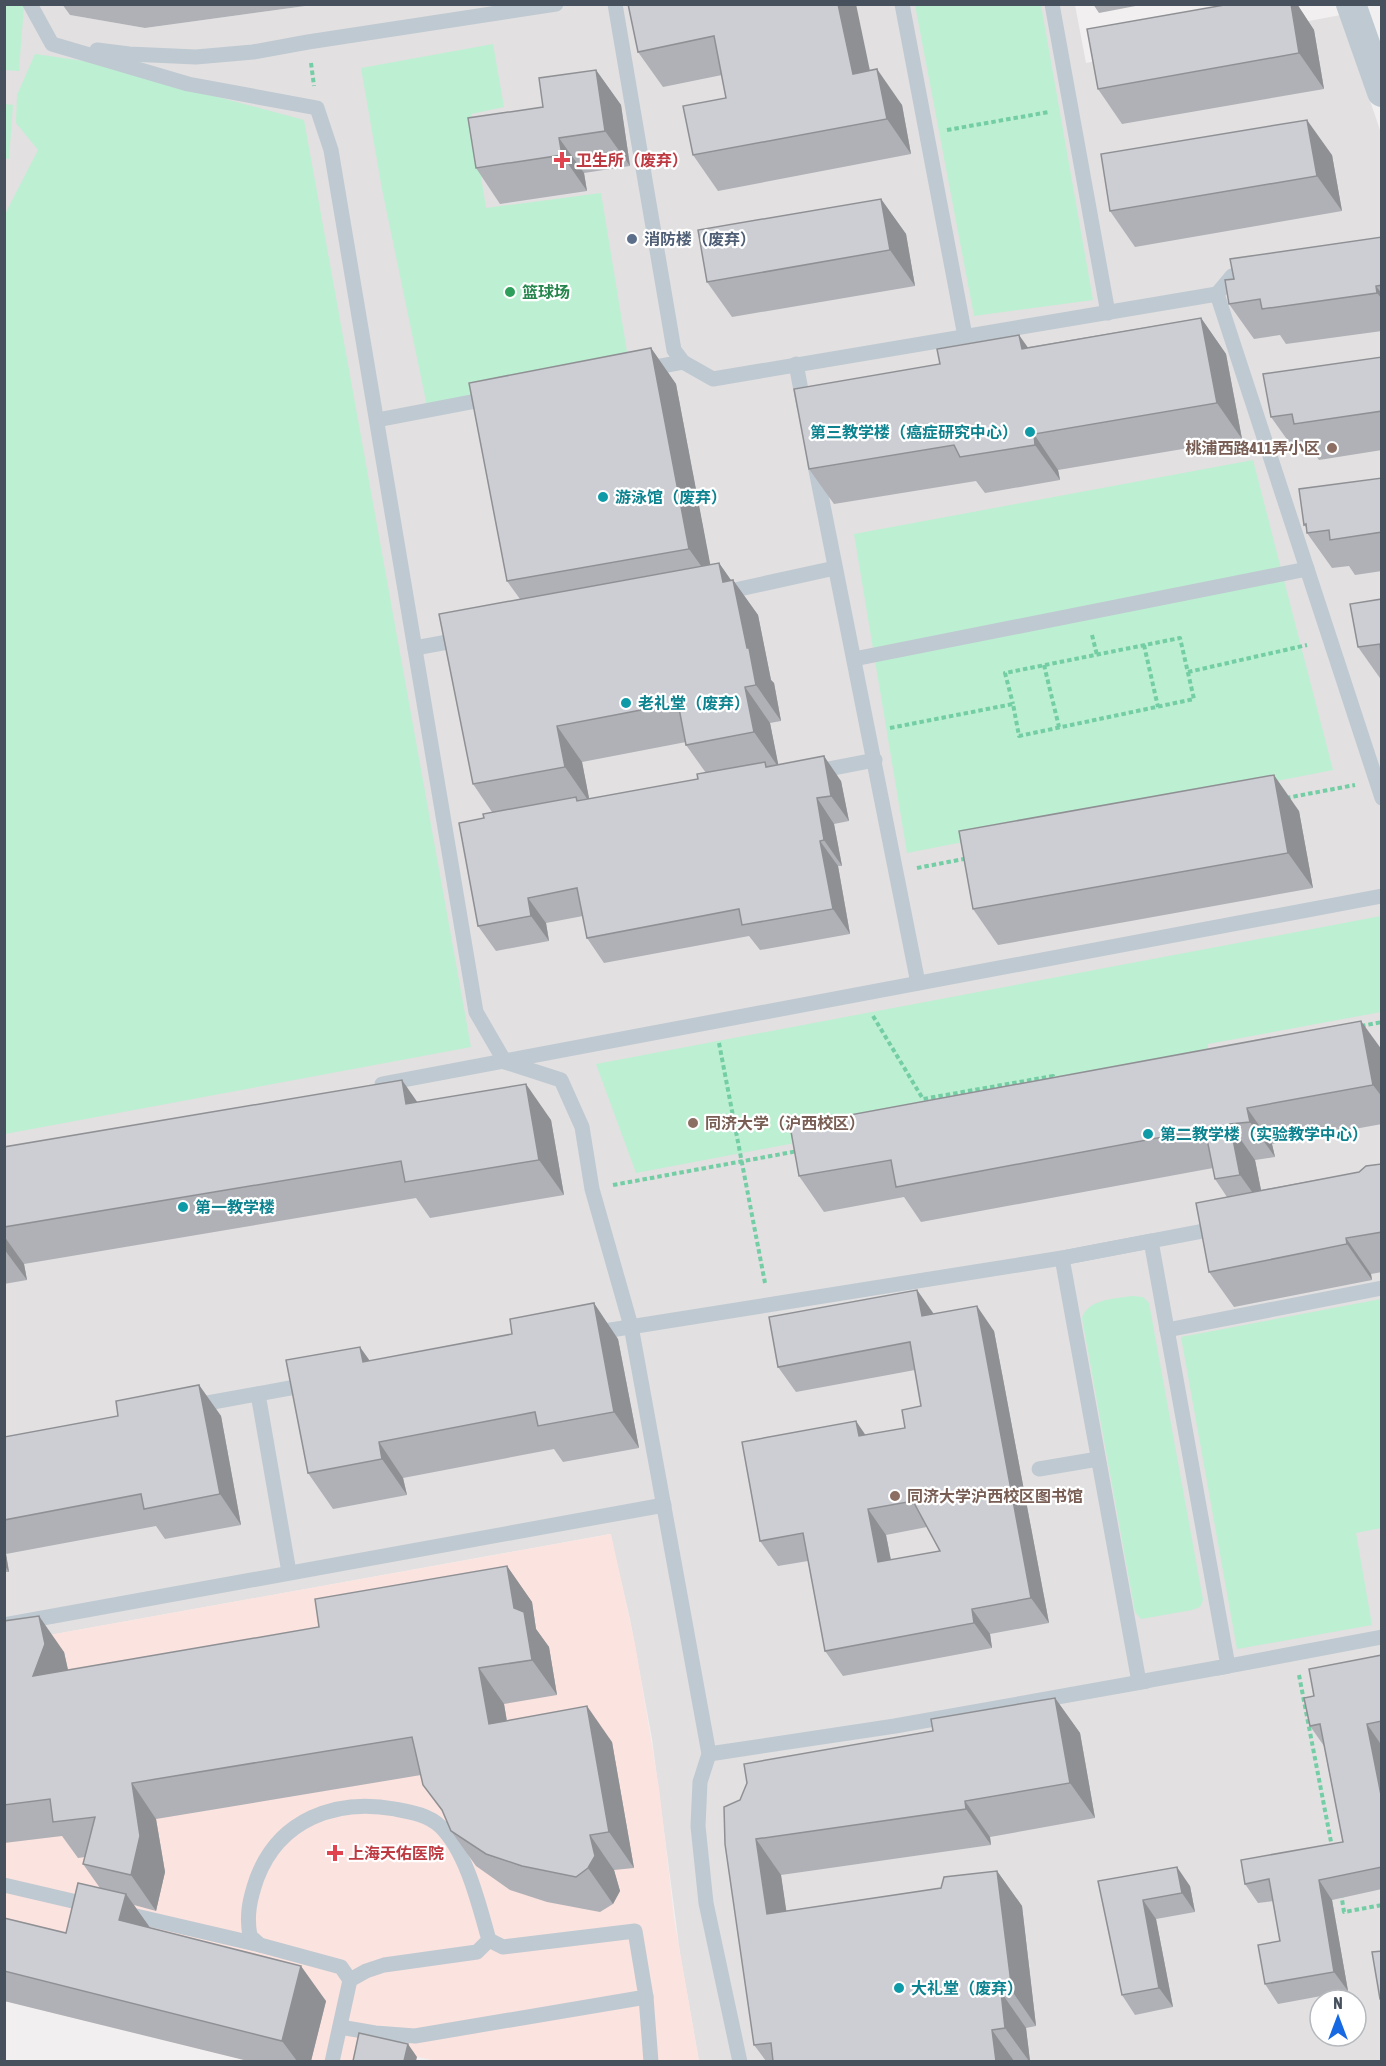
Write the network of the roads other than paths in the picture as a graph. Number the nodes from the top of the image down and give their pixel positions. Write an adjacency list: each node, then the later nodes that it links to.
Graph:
1 (30, 4): 7 (lane)
2 (556, 4): 7 (lane)
3 (615, 4): 13 (lane)
4 (902, 4): 12 (lane)
5 (1053, 4): 11 (lane)
6 (1351, 4): 8 (street)
7 (52, 44): 17 (lane)
8 (1379, 76)
9 (1265, 270): 10 (lane)
10 (1217, 294): 11 (lane); 21 (lane)
11 (1108, 313): 12 (lane)
12 (965, 336): 14 (lane)
13 (683, 362): 14 (lane); 15 (lane)
14 (796, 364): 18 (lane)
15 (630, 372)
16 (503, 396): 17 (lane)
17 (377, 420): 24 (lane)
18 (807, 421)
19 (813, 455): 20 (lane)
20 (835, 568): 22 (lane); 25 (lane)
21 (1307, 569): 25 (lane); 28 (lane)
22 (707, 596)
23 (474, 637): 24 (lane)
24 (415, 648): 31 (lane)
25 (854, 659): 26 (lane)
26 (875, 760): 27 (lane); 30 (lane)
27 (794, 775)
28 (1382, 798)
29 (1382, 896): 30 (lane)
30 (918, 983): 31 (lane)
31 (505, 1062): 32 (lane); 37 (lane)
32 (365, 1088)
33 (1232, 1226): 34 (lane)
34 (1151, 1240): 35 (lane); 38 (lane)
35 (1062, 1258): 37 (lane); 43 (lane)
36 (1382, 1288): 38 (lane)
37 (631, 1326): 39 (lane); 45 (lane)
38 (1167, 1330): 49 (lane)
39 (573, 1336)
40 (328, 1381): 41 (lane)
41 (258, 1394): 42 (lane); 46 (lane)
42 (177, 1408)
43 (1098, 1459): 44 (lane); 50 (lane)
44 (1039, 1469)
45 (664, 1505): 46 (lane); 51 (lane)
46 (289, 1572): 47 (lane)
47 (4, 1625)
48 (1382, 1637): 49 (lane)
49 (1228, 1666): 50 (lane)
50 (1139, 1682): 51 (lane)
51 (709, 1754): 60 (lane)
52 (4, 1885): 54 (lane)
53 (489, 1940): 54 (lane); 55 (lane); 56 (lane)
54 (260, 1945): 55 (lane)
55 (350, 1980): 57 (lane)
56 (646, 1997): 57 (lane); 59 (lane)
57 (340, 2027): 58 (lane)
58 (332, 2061)
59 (651, 2061)
60 (740, 2061)

